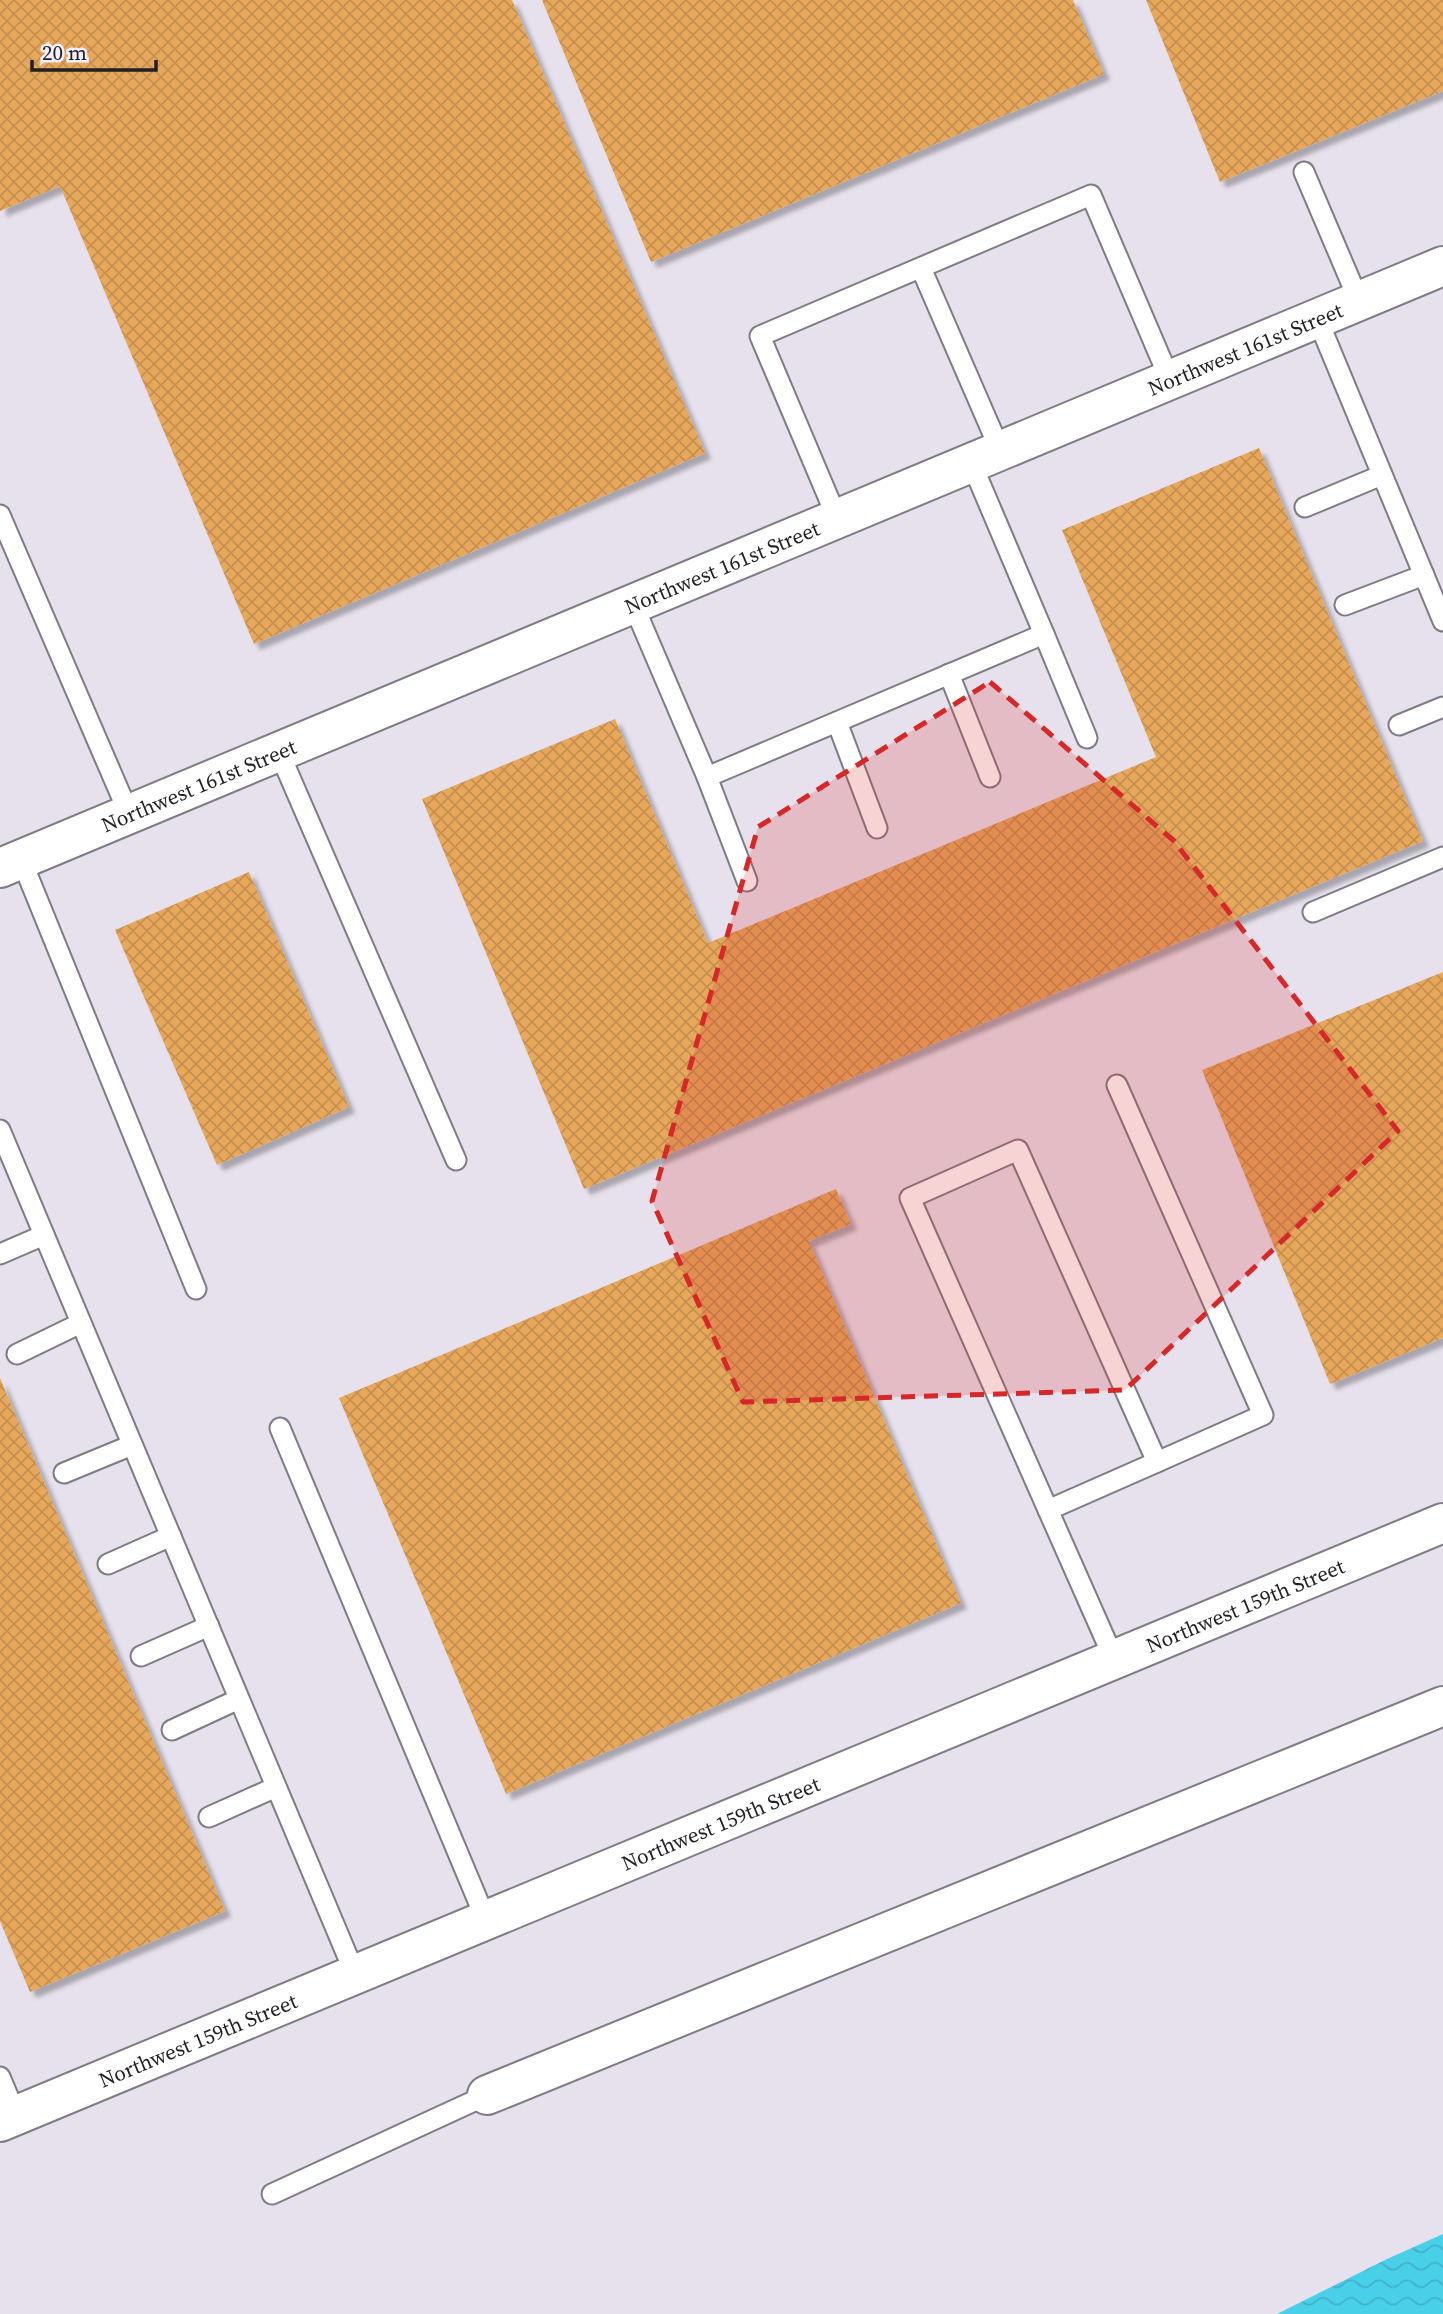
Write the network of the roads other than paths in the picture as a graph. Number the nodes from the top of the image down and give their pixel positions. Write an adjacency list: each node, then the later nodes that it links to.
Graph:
1 (1304, 172): 4 (lane)
2 (1443, 266): 4 (street, Northwest 161st Street)
3 (920, 268): 6 (lane); 7 (lane); 11 (lane)
4 (1359, 301): 5 (street, Northwest 161st Street)
5 (1317, 318): 6 (street, Northwest 161st Street); 8 (lane)
6 (1170, 380): 7 (street, Northwest 161st Street)
7 (986, 456): 11 (street, Northwest 161st Street); 16 (lane)
8 (1382, 475): 9 (lane); 12 (lane)
9 (1305, 506)
10 (0, 515): 25 (lane)
11 (837, 518): 13 (street, Northwest 161st Street)
12 (1424, 575): 14 (lane); 15 (lane)
13 (633, 604): 22 (street, Northwest 161st Street); 24 (lane)
14 (1345, 605)
15 (1443, 621)
16 (1044, 634): 17 (lane); 21 (lane)
17 (949, 674): 19 (lane); 23 (lane)
18 (1443, 706): 20 (lane)
19 (837, 722): 24 (lane); 26 (lane)
20 (1399, 725)
21 (1087, 738)
22 (279, 752): 25 (street, Northwest 161st Street); 33 (lane)
23 (990, 777)
24 (707, 778): 29 (lane)
25 (129, 814): 28 (street, Northwest 161st Street)
26 (877, 828)
27 (1443, 857): 30 (lane)
28 (10, 864): 37 (lane)
29 (747, 881)
30 (1313, 912)
31 (1117, 1085): 42 (lane)
32 (0, 1130): 34 (lane)
33 (456, 1160)
34 (6, 1164): 35 (lane)
35 (44, 1235): 36 (lane); 38 (lane)
36 (0, 1254)
37 (196, 1289)
38 (81, 1323): 39 (lane); 41 (lane)
39 (17, 1354)
40 (280, 1428): 56 (lane)
41 (132, 1445): 43 (lane); 46 (lane)
42 (1157, 1462): 44 (lane); 44 (lane)
43 (64, 1473)
44 (1048, 1510): 50 (lane)
45 (1443, 1523): 50 (street, Northwest 159th Street)
46 (171, 1536): 47 (lane); 48 (lane)
47 (108, 1564)
48 (209, 1626): 49 (lane); 51 (lane)
49 (141, 1656)
50 (1114, 1659): 56 (street, Northwest 159th Street)
51 (239, 1699): 53 (lane); 54 (lane)
52 (1443, 1706): 59 (street)
53 (172, 1730)
54 (276, 1787): 55 (lane); 57 (lane)
55 (209, 1817)
56 (486, 1920): 57 (street, Northwest 159th Street)
57 (355, 1974): 60 (street, Northwest 159th Street)
58 (0, 2077): 60 (lane)
59 (487, 2095): 61 (lane)
60 (8, 2119)
61 (272, 2194)

